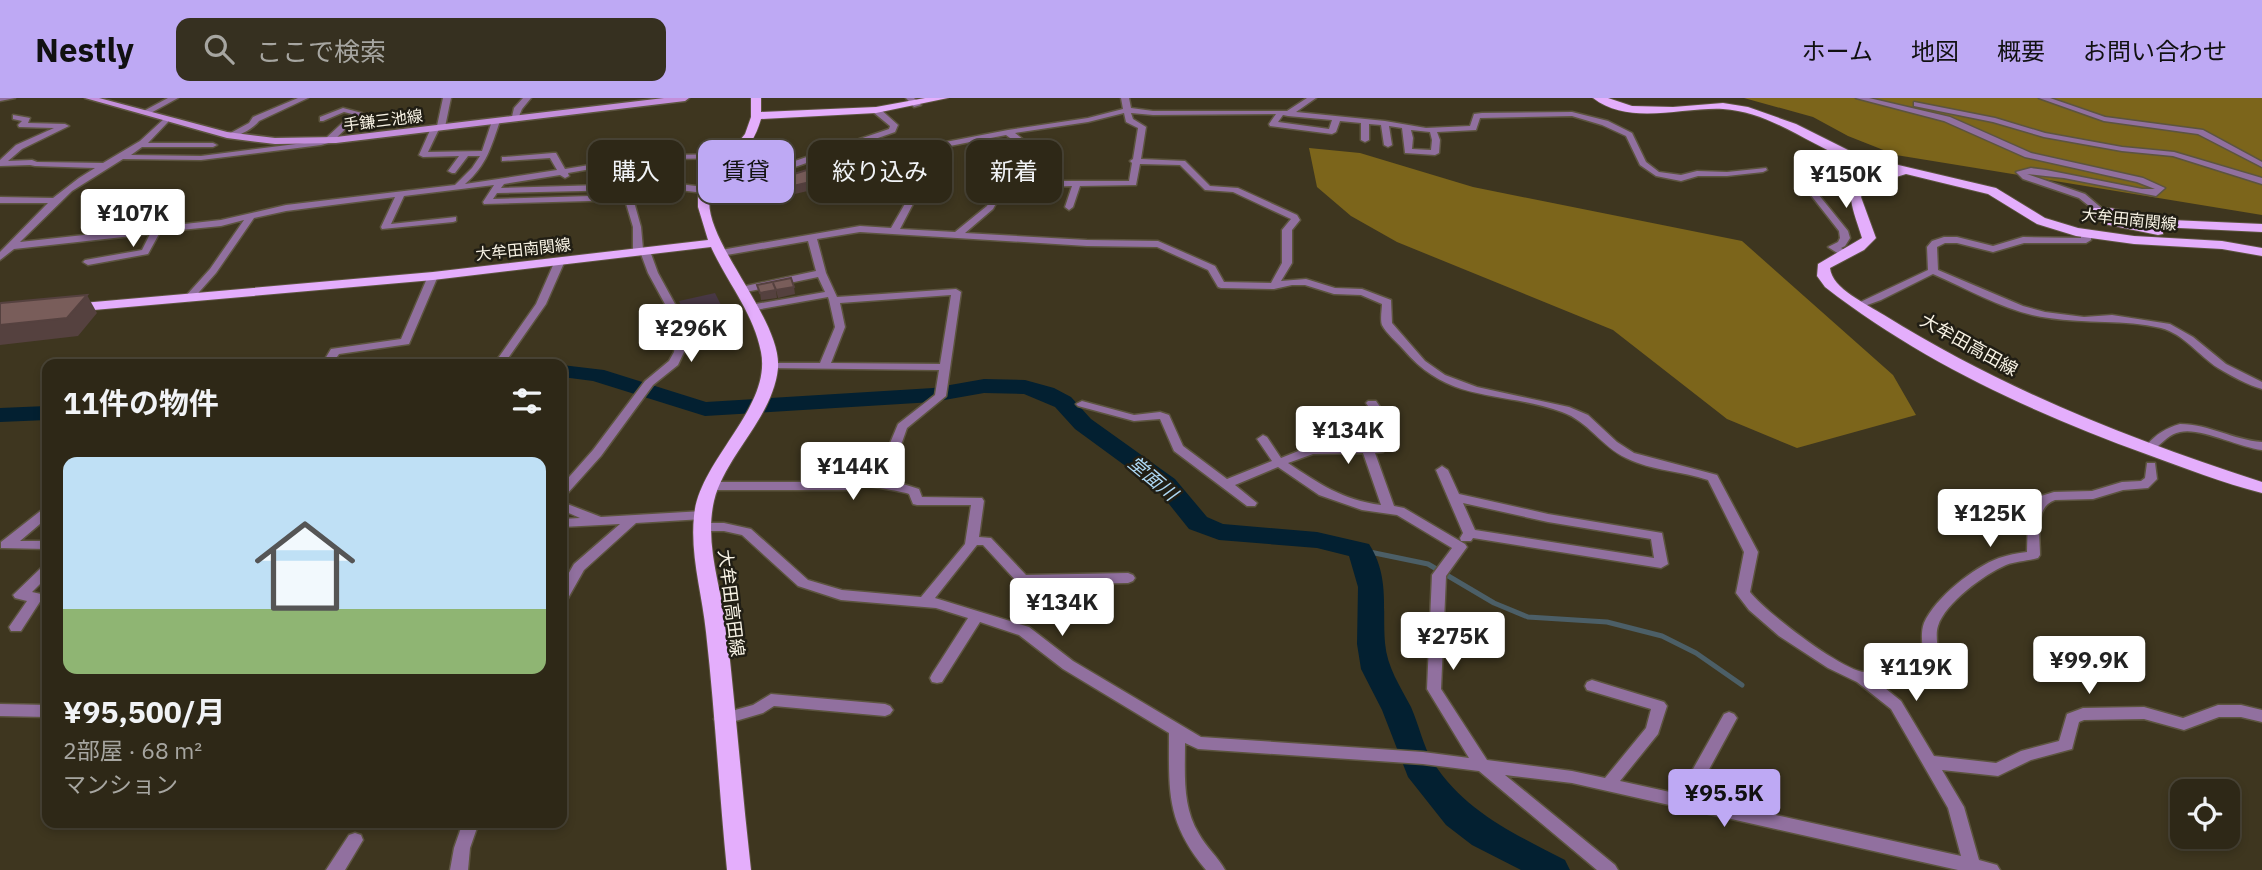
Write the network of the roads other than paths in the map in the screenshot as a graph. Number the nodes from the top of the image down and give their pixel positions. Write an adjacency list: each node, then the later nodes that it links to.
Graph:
1 (11, 98): 16 (street)
2 (89, 98): 21 (main road, 手鎌三池線)
3 (174, 98): 21 (street)
4 (304, 98): 36 (street)
5 (447, 98): 33 (street)
6 (527, 98): 26 (street)
7 (685, 98): 17 (main road, 手鎌三池線)
8 (756, 98): 23 (main road)
9 (943, 98): 18 (main road)
10 (1125, 98): 20 (street)
11 (1311, 98): 22 (street)
12 (1598, 98): 58 (main road, 大牟田南関線)
13 (1860, 98): 78 (street)
14 (1889, 98): 62 (street)
15 (2043, 98): 54 (street)
16 (0, 99)
17 (661, 99): 26 (main road, 手鎌三池線)
18 (913, 101): 19 (main road)
19 (876, 110): 23 (main road); 53 (street)
20 (1128, 110): 22 (street); 35 (street); 51 (street)
21 (144, 113): 27 (main road, 手鎌三池線)
22 (1285, 113): 28 (street); 28 (street)
23 (755, 116): 38 (main road)
24 (16, 117): 52 (street)
25 (323, 119): 37 (street)
26 (514, 119): 29 (main road, 手鎌三池線)
27 (165, 120): 36 (main road, 手鎌三池線); 41 (street)
28 (1336, 120): 30 (street)
29 (496, 121): 33 (main road, 手鎌三池線); 44 (street)
30 (1365, 122): 31 (street); 40 (street)
31 (1385, 123): 32 (street); 43 (street)
32 (1406, 127): 34 (street); 34 (street)
33 (438, 128): 37 (main road, 手鎌三池線); 45 (street)
34 (1433, 130): 56 (street)
35 (1008, 132): 39 (street); 82 (street)
36 (230, 136): 37 (main road, 手鎌三池線); 42 (street)
37 (329, 140): 47 (street)
38 (749, 140)
39 (1018, 140)
40 (1365, 140)
41 (143, 145): 42 (street); 46 (street)
42 (213, 145): 47 (street)
43 (1388, 145)
44 (486, 153): 45 (street); 67 (street)
45 (465, 154): 57 (street)
46 (124, 157): 47 (street); 55 (street)
47 (206, 157)
48 (698, 157): 59 (street)
49 (505, 159): 50 (street)
50 (524, 159): 59 (street); 61 (street)
51 (1135, 161): 65 (street); 100 (street)
52 (0, 164): 55 (street)
53 (794, 164)
54 (2262, 165)
55 (108, 166): 73 (street)
56 (1763, 170)
57 (452, 171)
58 (1904, 172): 85 (main road, 大牟田南関線); 93 (main road, 大牟田高田線)
59 (562, 173): 61 (street); 64 (street)
60 (1814, 174): 93 (street)
61 (527, 178): 63 (street)
62 (2262, 181)
63 (501, 182): 67 (street); 69 (street)
64 (588, 182)
65 (1077, 183): 66 (street); 77 (street)
66 (1062, 184)
67 (458, 186): 70 (street)
68 (588, 189): 69 (street)
69 (495, 191): 71 (street)
70 (401, 194): 79 (street); 80 (street)
71 (588, 198)
72 (0, 200): 73 (street)
73 (56, 201): 88 (street)
74 (628, 203): 91 (street)
75 (704, 203): 90 (main road)
76 (994, 203): 84 (street)
77 (1069, 207)
78 (2101, 211): 81 (main road, 大牟田南関線); 89 (main road, 大牟田南関線)
79 (250, 218): 83 (street); 103 (street)
80 (453, 219)
81 (2262, 228)
82 (895, 229): 84 (street); 86 (street)
83 (156, 231): 88 (street); 95 (street)
84 (958, 234): 100 (street)
85 (2086, 234): 92 (main road, 大牟田南関線); 97 (street)
86 (812, 237): 90 (street); 98 (street)
87 (0, 241): 88 (street)
88 (15, 243): 94 (street)
89 (2262, 243)
90 (718, 248): 91 (main road, 大牟田南関線); 101 (main road)
91 (641, 252): 96 (main road, 大牟田南関線); 124 (street)
92 (2262, 252)
93 (1845, 254): 104 (main road, 大牟田高田線)
94 (0, 257)
95 (88, 262)
96 (559, 262): 99 (main road, 大牟田南関線); 108 (street)
97 (1933, 271): 104 (street); 112 (street)
98 (821, 273): 101 (street); 102 (street)
99 (433, 276): 103 (main road, 大牟田南関線); 107 (street)
100 (1275, 286): 148 (street)
101 (741, 290): 105 (main road)
102 (832, 297): 105 (street); 109 (street); 111 (street)
103 (189, 298): 106 (main road, 大牟田南関線)
104 (1859, 305): 126 (main road, 大牟田高田線)
105 (750, 308): 110 (main road)
106 (51, 310)
107 (330, 359)
108 (502, 359)
109 (825, 365): 110 (street); 111 (street)
110 (771, 366): 125 (main road, 大牟田高田線)
111 (945, 367): 122 (street)
112 (2262, 386)
113 (1372, 403): 118 (street)
114 (1082, 404): 123 (street)
115 (1262, 439): 119 (street)
116 (2153, 445): 117 (street)
117 (2262, 446)
118 (1368, 449): 119 (street); 130 (street)
119 (1278, 462): 123 (street); 130 (street)
120 (2151, 466): 148 (street)
121 (1442, 470): 127 (street)
122 (869, 481): 125 (street); 137 (street)
123 (1228, 483): 128 (street)
124 (567, 486)
125 (712, 486): 133 (main road, 大牟田高田線)
126 (2262, 488)
127 (1454, 497): 136 (street); 136 (street)
128 (1251, 503)
129 (567, 508): 134 (street)
130 (1389, 510): 140 (street)
131 (42, 516): 138 (street)
132 (631, 521): 133 (street); 134 (street); 143 (street)
133 (704, 521): 144 (street); 155 (main road, 大牟田高田線)
134 (598, 522): 135 (street)
135 (567, 523)
136 (1470, 533): 140 (street)
137 (971, 541): 142 (street); 144 (street)
138 (4, 545): 139 (street)
139 (42, 545)
140 (1460, 547): 159 (street)
141 (42, 575): 146 (street)
142 (1128, 578)
143 (567, 588)
144 (925, 601): 145 (street)
145 (977, 615): 147 (street); 156 (street)
146 (16, 627)
147 (937, 678)
148 (1862, 678): 158 (street)
149 (1592, 686): 160 (street)
150 (0, 710): 152 (street)
151 (885, 710): 155 (street)
152 (42, 711)
153 (2262, 716): 158 (street)
154 (1729, 718): 161 (street)
155 (722, 719): 167 (main road, 大牟田高田線)
156 (1177, 730): 157 (street); 168 (street)
157 (1423, 758): 159 (street)
158 (1931, 762): 164 (street)
159 (1481, 764): 160 (street); 169 (street)
160 (1608, 785): 161 (street)
161 (1684, 801): 164 (street)
162 (469, 828): 166 (street)
163 (355, 840): 165 (street)
164 (1972, 868): 170 (street)
165 (335, 870)
166 (459, 870)
167 (739, 870)
168 (1216, 870)
169 (1608, 870)
170 (1991, 870)

